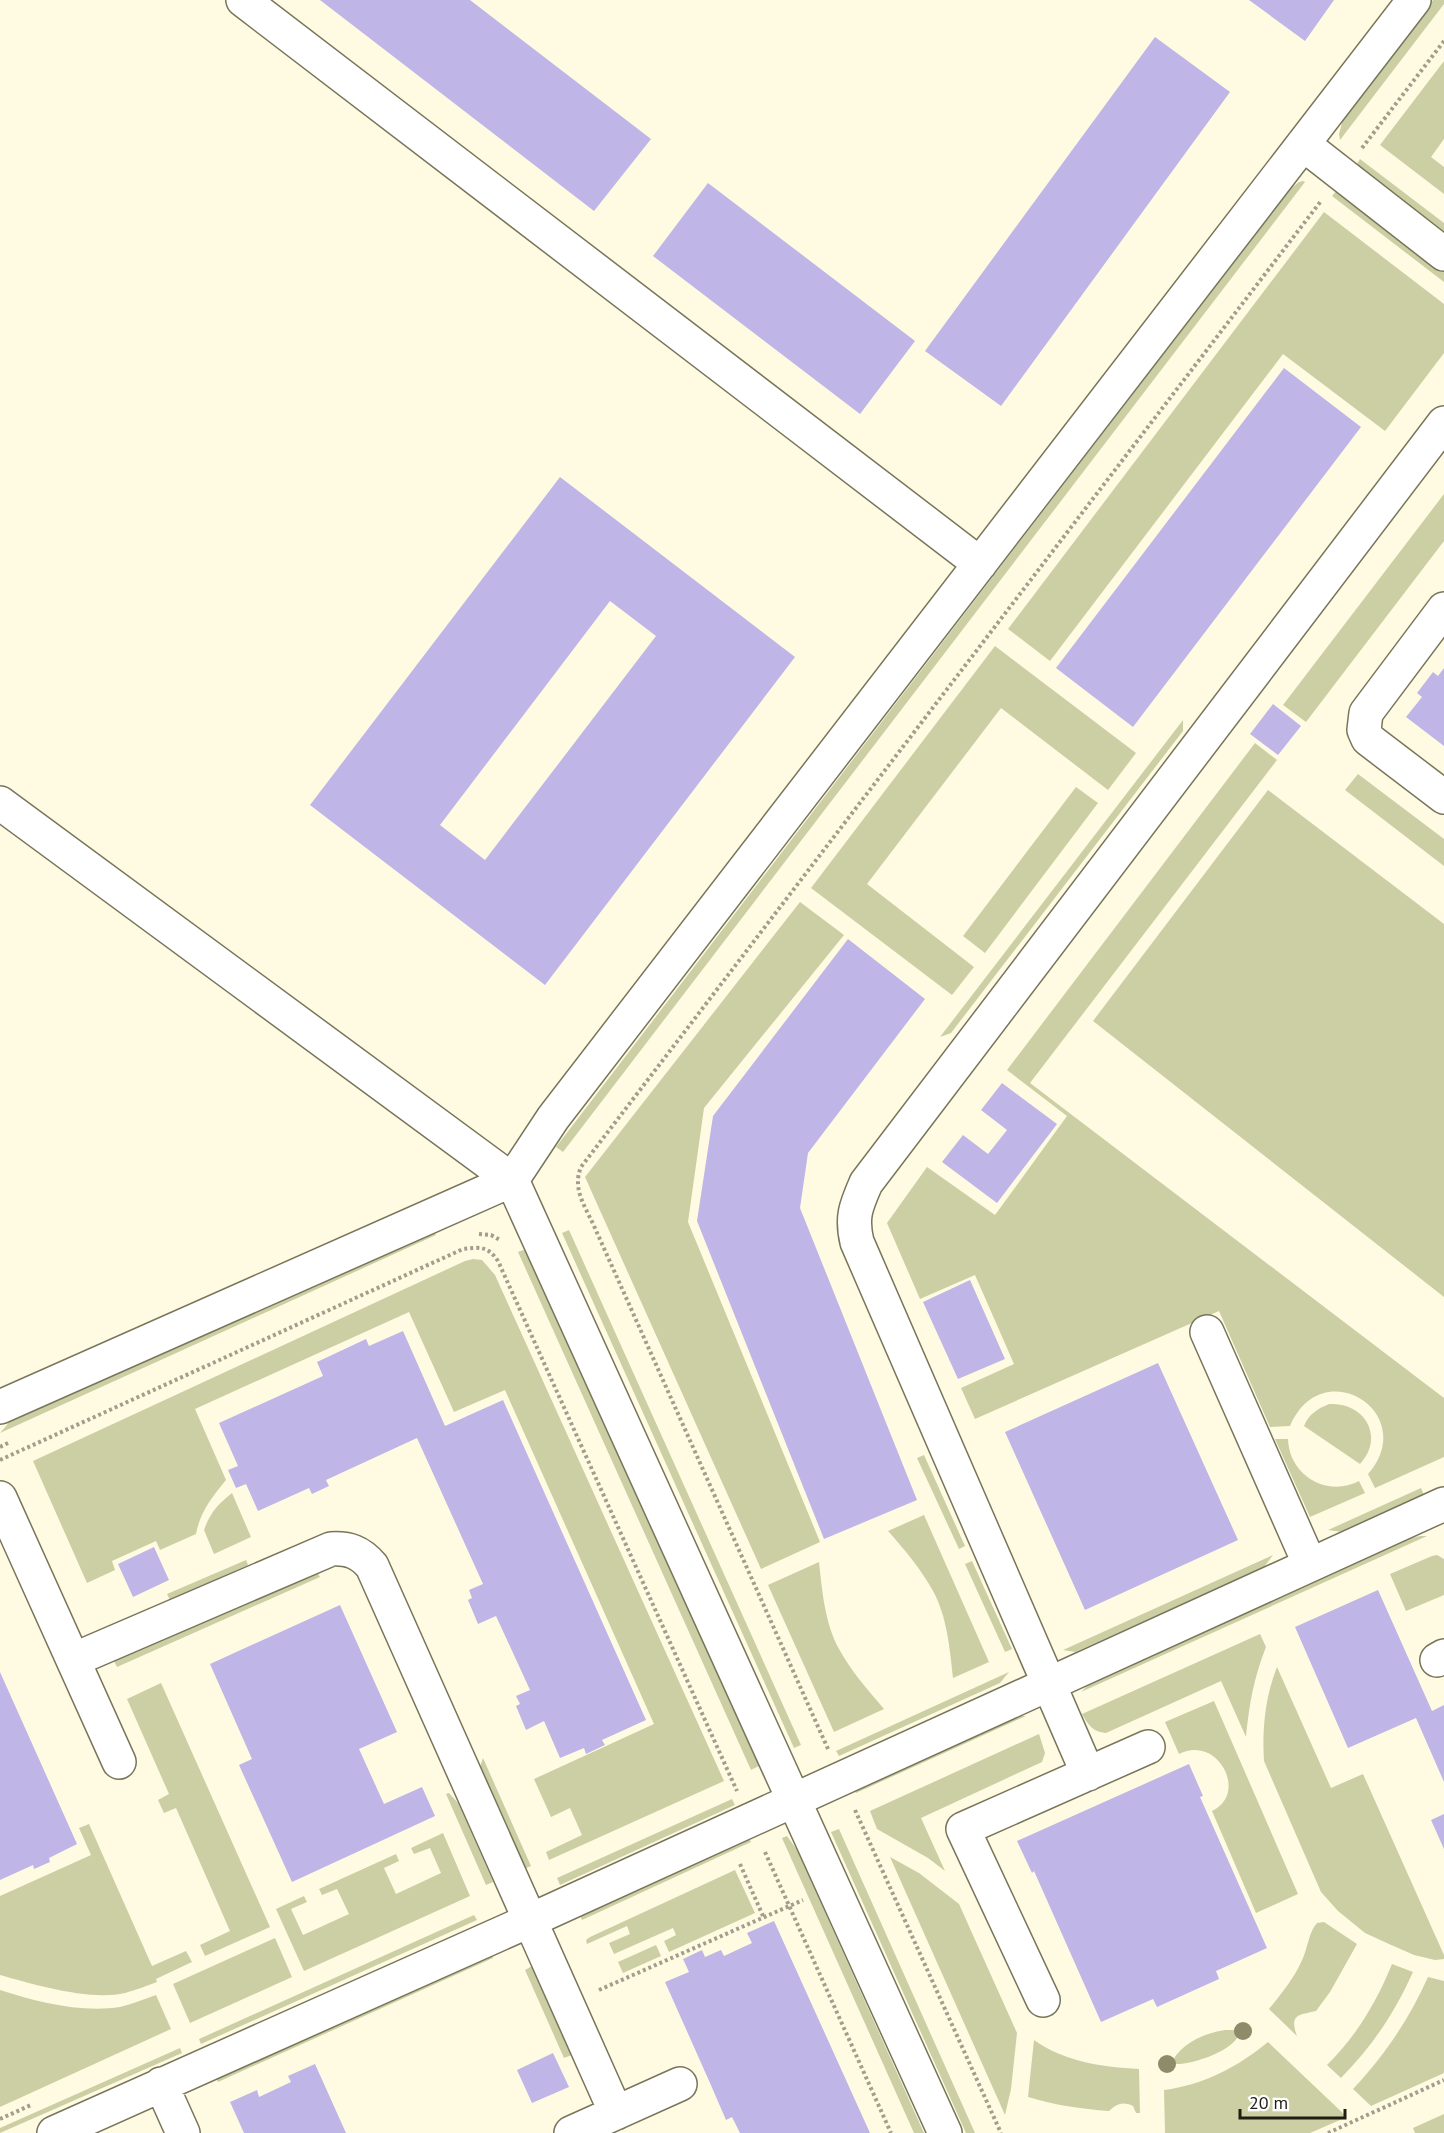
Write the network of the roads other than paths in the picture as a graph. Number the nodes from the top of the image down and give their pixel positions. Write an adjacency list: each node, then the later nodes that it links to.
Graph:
1 (243, 0): 6 (street)
2 (1414, 0): 3 (street)
3 (1303, 144): 4 (street); 6 (street)
4 (1444, 254)
5 (1444, 423): 17 (street)
6 (980, 564): 10 (street)
7 (1444, 609): 8 (street)
8 (1444, 797)
9 (0, 804): 10 (street)
10 (512, 1180): 12 (street); 21 (street)
11 (1206, 1332): 15 (street)
12 (0, 1407)
13 (0, 1498): 16 (street)
14 (1444, 1504): 15 (street)
15 (1310, 1565): 17 (street)
16 (73, 1660): 19 (street); 22 (street)
17 (1049, 1684): 20 (street); 21 (street)
18 (1148, 1746): 20 (street)
19 (118, 1762)
20 (1088, 1774): 23 (street)
21 (793, 1799): 22 (street); 30 (street)
22 (531, 1920): 24 (street); 26 (street)
23 (1043, 2000)
24 (161, 2084): 27 (street); 28 (street)
25 (680, 2084): 26 (street)
26 (616, 2113): 29 (street)
27 (54, 2133)
28 (183, 2133)
29 (571, 2133)
30 (945, 2133)

